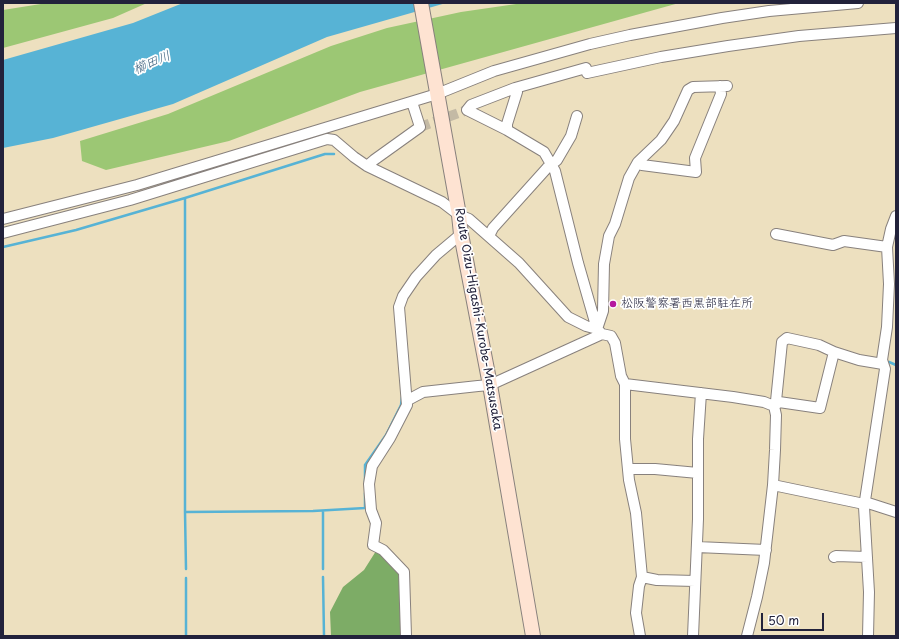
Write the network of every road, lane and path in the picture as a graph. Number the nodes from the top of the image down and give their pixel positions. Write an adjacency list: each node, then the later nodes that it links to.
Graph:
1 (421, 3): 5 (main road, Route Oizu-Higashi-Kurobe-Matsusaka)
2 (858, 3): 5 (street)
3 (896, 28): 4 (street)
4 (515, 88): 8 (street); 8 (street)
5 (437, 92): 6 (street); 12 (main road, Route Oizu-Higashi-Kurobe-Matsusaka)
6 (412, 102): 11 (street); 14 (street)
7 (577, 116): 10 (street)
8 (507, 130): 10 (street)
9 (638, 162): 9 (street); 20 (street)
10 (552, 164): 18 (street); 20 (street)
11 (367, 166): 12 (street); 15 (street)
12 (459, 215): 16 (main road, Route Oizu-Higashi-Kurobe-Matsusaka); 18 (street)
13 (896, 216): 19 (street)
14 (3, 219)
15 (3, 233)
16 (460, 234): 23 (main road, Route Oizu-Higashi-Kurobe-Matsusaka); 26 (street)
17 (776, 234): 19 (street)
18 (489, 236): 20 (street)
19 (887, 247): 22 (street)
20 (600, 331): 23 (street); 24 (street)
21 (834, 352): 22 (street); 27 (street); 27 (street)
22 (883, 364): 31 (street)
23 (489, 382): 26 (street); 40 (main road, Route Oizu-Higashi-Kurobe-Matsusaka)
24 (625, 384): 25 (street); 28 (street)
25 (701, 393): 27 (street); 29 (street)
26 (408, 400): 39 (street)
27 (774, 406): 30 (street)
28 (629, 469): 29 (street); 37 (street)
29 (698, 473): 33 (street)
30 (773, 485): 31 (street); 34 (street)
31 (863, 503): 32 (street); 35 (street)
32 (896, 512)
33 (697, 547): 34 (street); 38 (street)
34 (766, 550): 43 (street)
35 (864, 557): 36 (street); 44 (street)
36 (834, 558)
37 (642, 577): 38 (street); 41 (street)
38 (695, 581): 42 (street)
39 (406, 636)
40 (532, 636)
41 (640, 636)
42 (693, 636)
43 (747, 636)
44 (868, 636)

